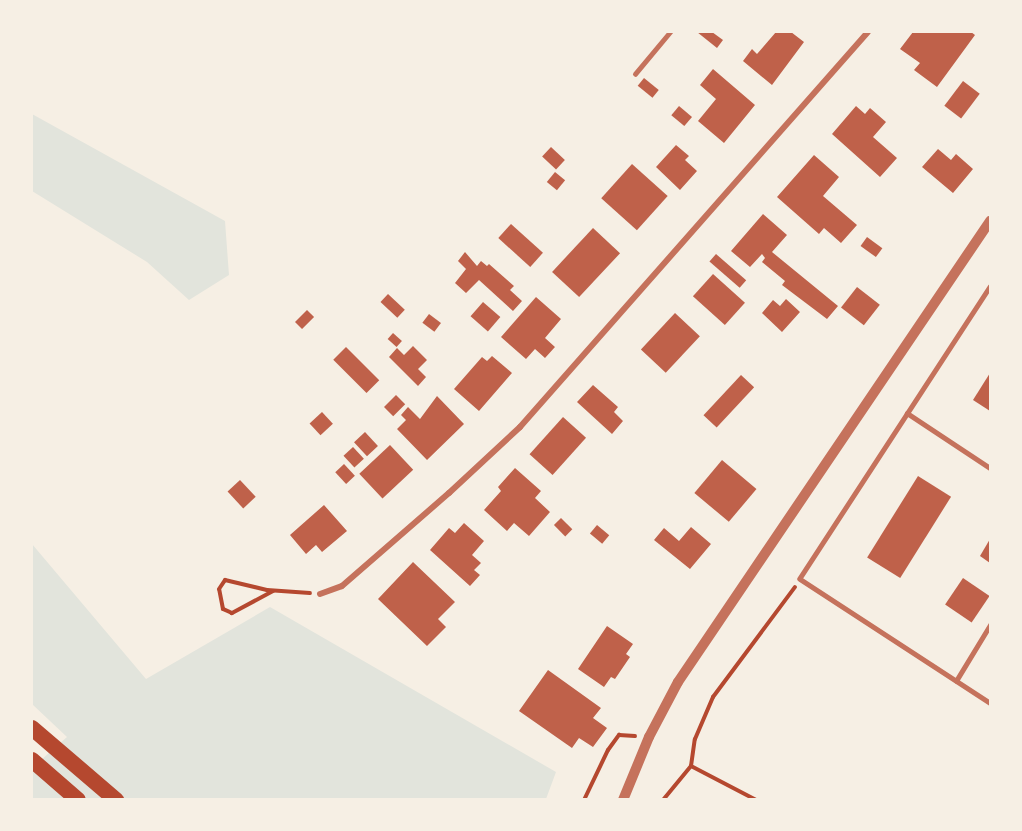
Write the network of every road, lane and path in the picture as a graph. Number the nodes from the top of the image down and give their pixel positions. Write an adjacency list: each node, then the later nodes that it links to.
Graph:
1 (670, 32): 3 (lane)
2 (867, 32): 11 (street)
3 (635, 74)
4 (990, 221): 5 (street)
5 (986, 237): 16 (street)
6 (990, 287): 7 (lane)
7 (907, 413): 8 (lane); 9 (lane)
8 (990, 468)
9 (800, 579): 13 (lane); 18 (path)
10 (273, 591): 10 (path); 11 (path)
11 (320, 594)
12 (990, 625): 13 (lane)
13 (956, 681): 14 (lane)
14 (990, 703)
15 (32, 728): 20 (highway)
16 (649, 737): 21 (path); 22 (street)
17 (32, 760): 19 (highway)
18 (691, 766): 23 (path); 24 (path)
19 (78, 800)
20 (116, 800)
21 (584, 800)
22 (623, 800)
23 (663, 800)
24 (756, 800)

